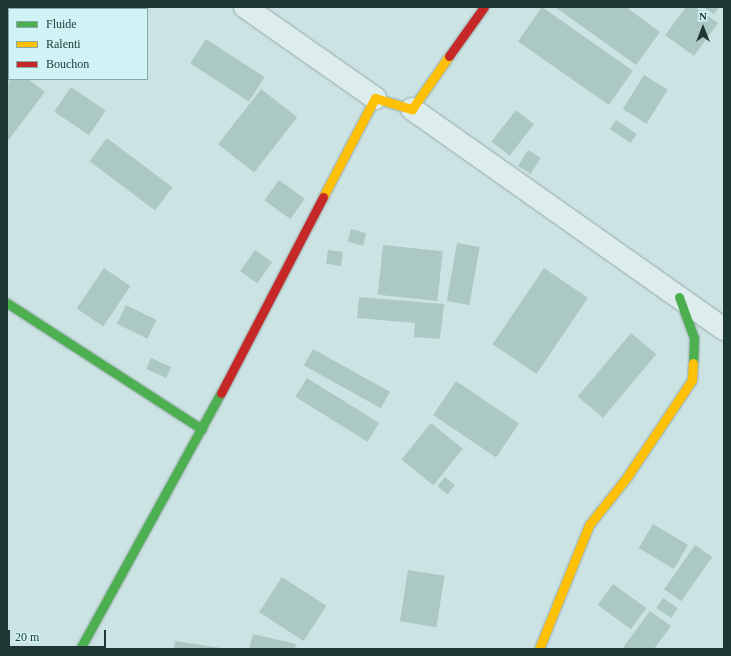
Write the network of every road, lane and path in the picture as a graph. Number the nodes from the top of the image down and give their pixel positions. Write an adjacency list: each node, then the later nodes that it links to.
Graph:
1 (245, 7): 3 (street)
2 (484, 7): 4 (street)
3 (375, 98): 4 (street); 8 (street)
4 (412, 109): 5 (street)
5 (679, 297): 7 (street); 10 (street)
6 (7, 303): 8 (street)
7 (724, 329)
8 (202, 429): 9 (street)
9 (80, 649)
10 (539, 649)

